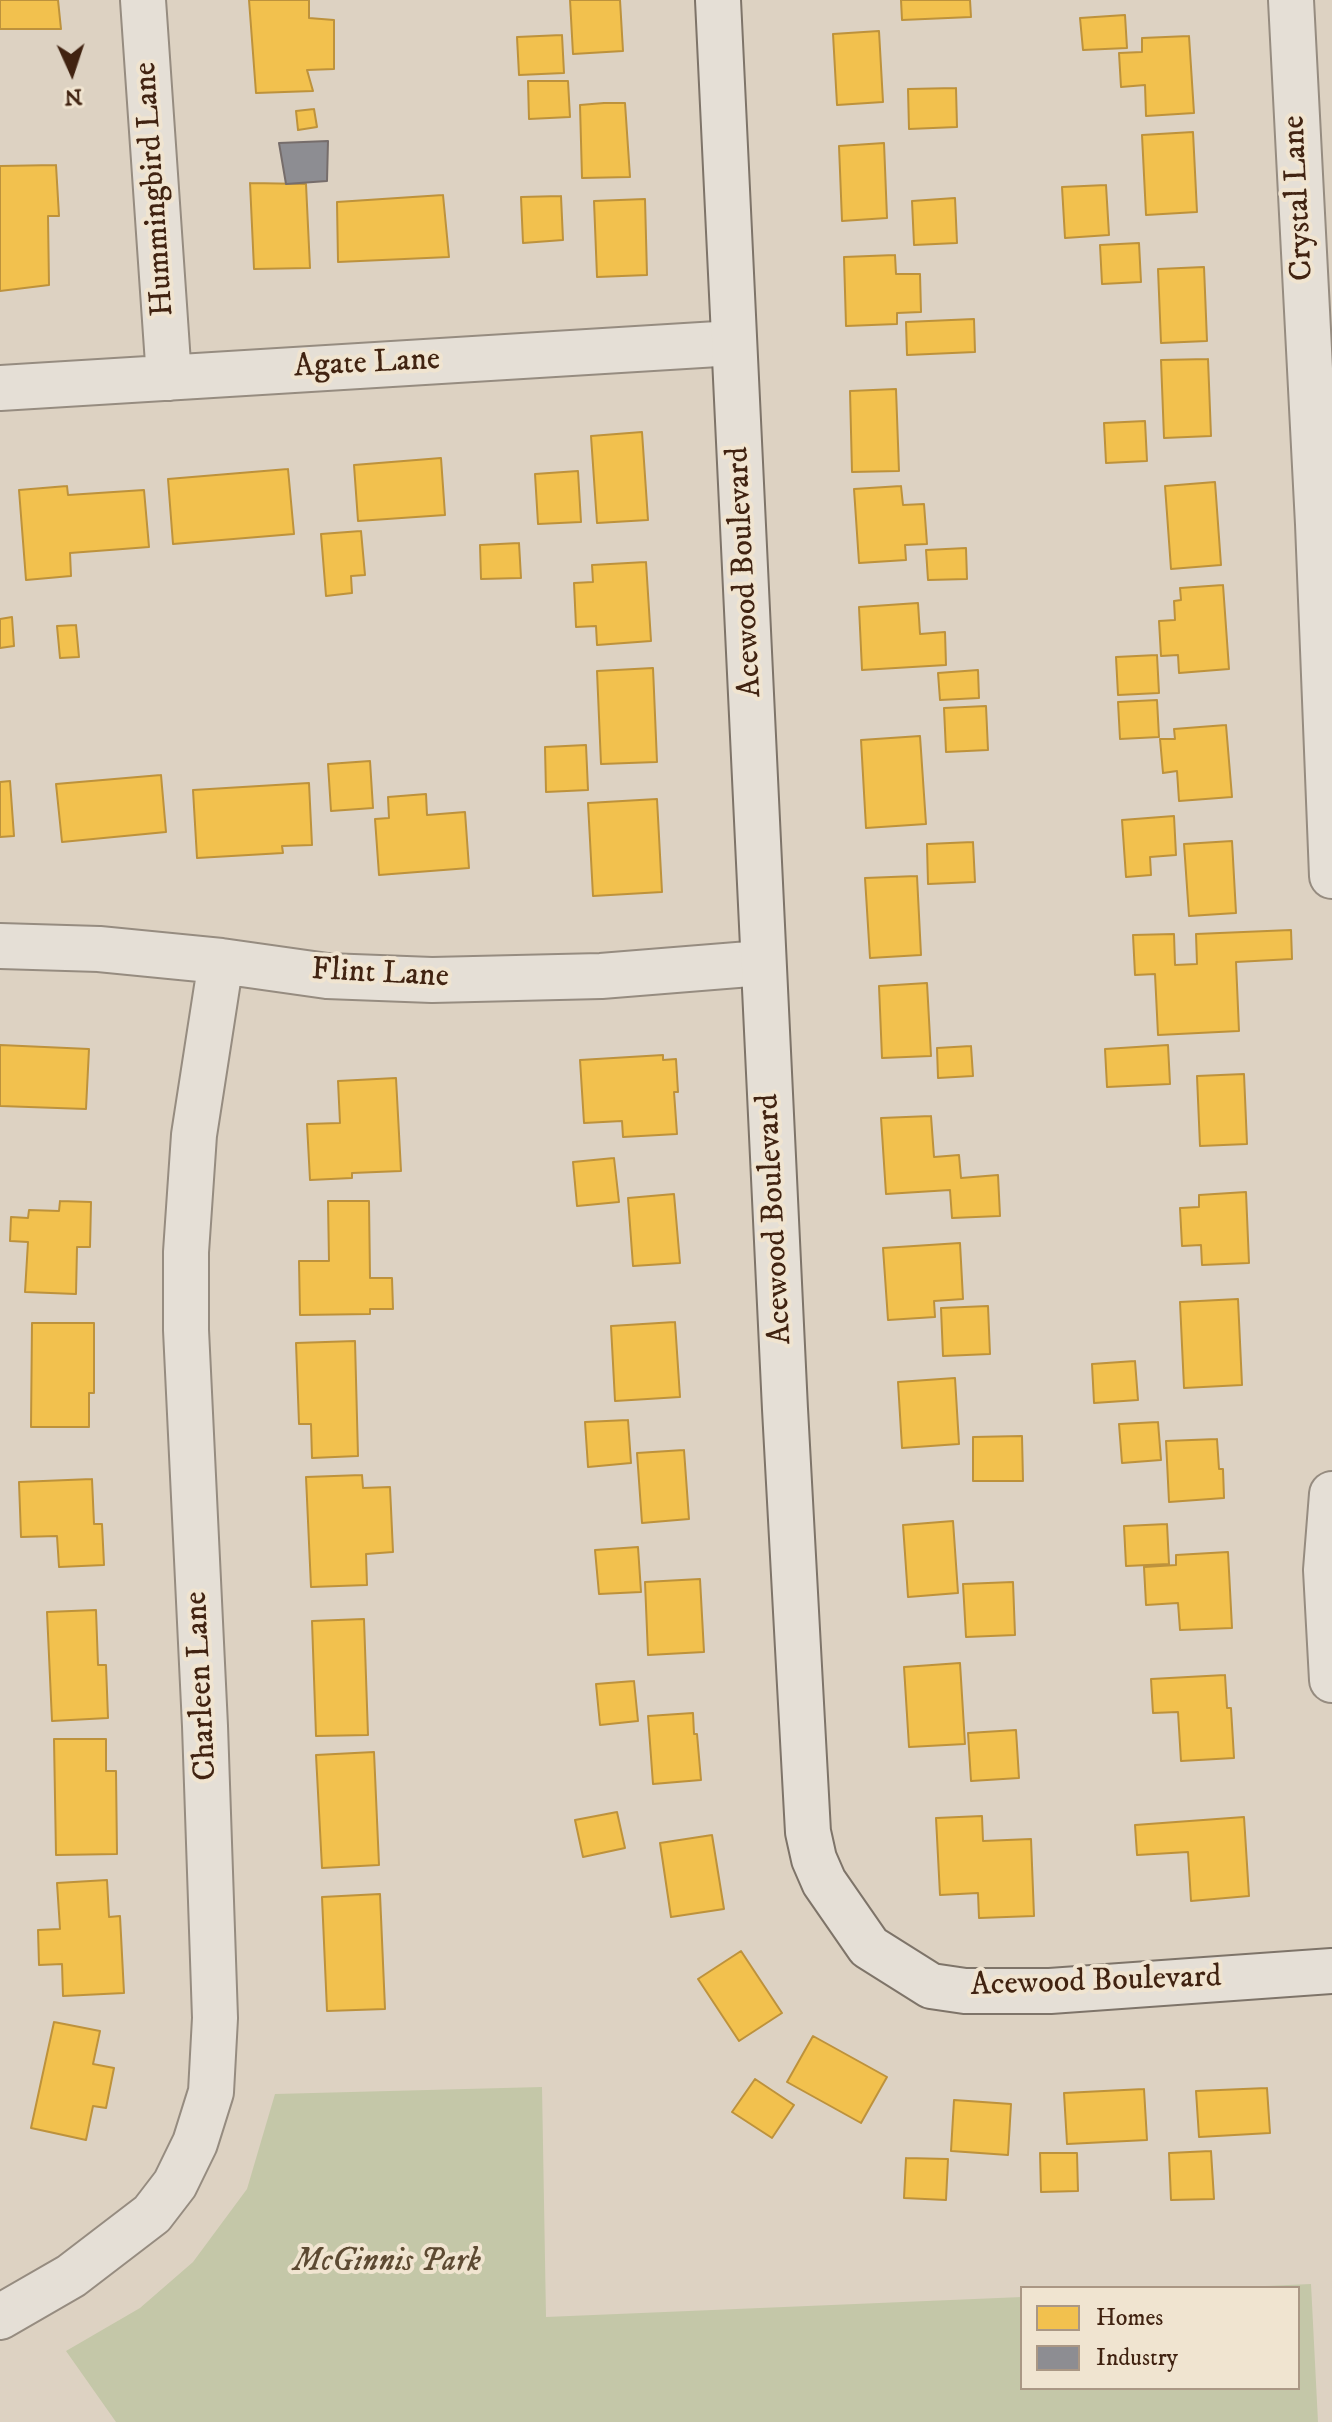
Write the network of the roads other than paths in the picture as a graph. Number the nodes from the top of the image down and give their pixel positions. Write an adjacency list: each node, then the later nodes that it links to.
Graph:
1 (143, 0): 5 (street, Hummingbird Lane)
2 (718, 0): 4 (street, Acewood Boulevard)
3 (1291, 0): 7 (street, Crystal Lane)
4 (734, 343): 5 (street, Agate Lane); 10 (street, Acewood Boulevard)
5 (169, 378): 6 (street, Agate Lane)
6 (0, 388)
7 (1332, 876)
8 (0, 946): 9 (street, Flint Lane)
9 (221, 961): 10 (street, Flint Lane); 15 (street, Charleen Lane)
10 (762, 963): 14 (street, Acewood Boulevard)
11 (1332, 1494): 12 (street)
12 (1332, 1655): 13 (street)
13 (1332, 1680)
14 (1332, 1971)
15 (0, 2317)

